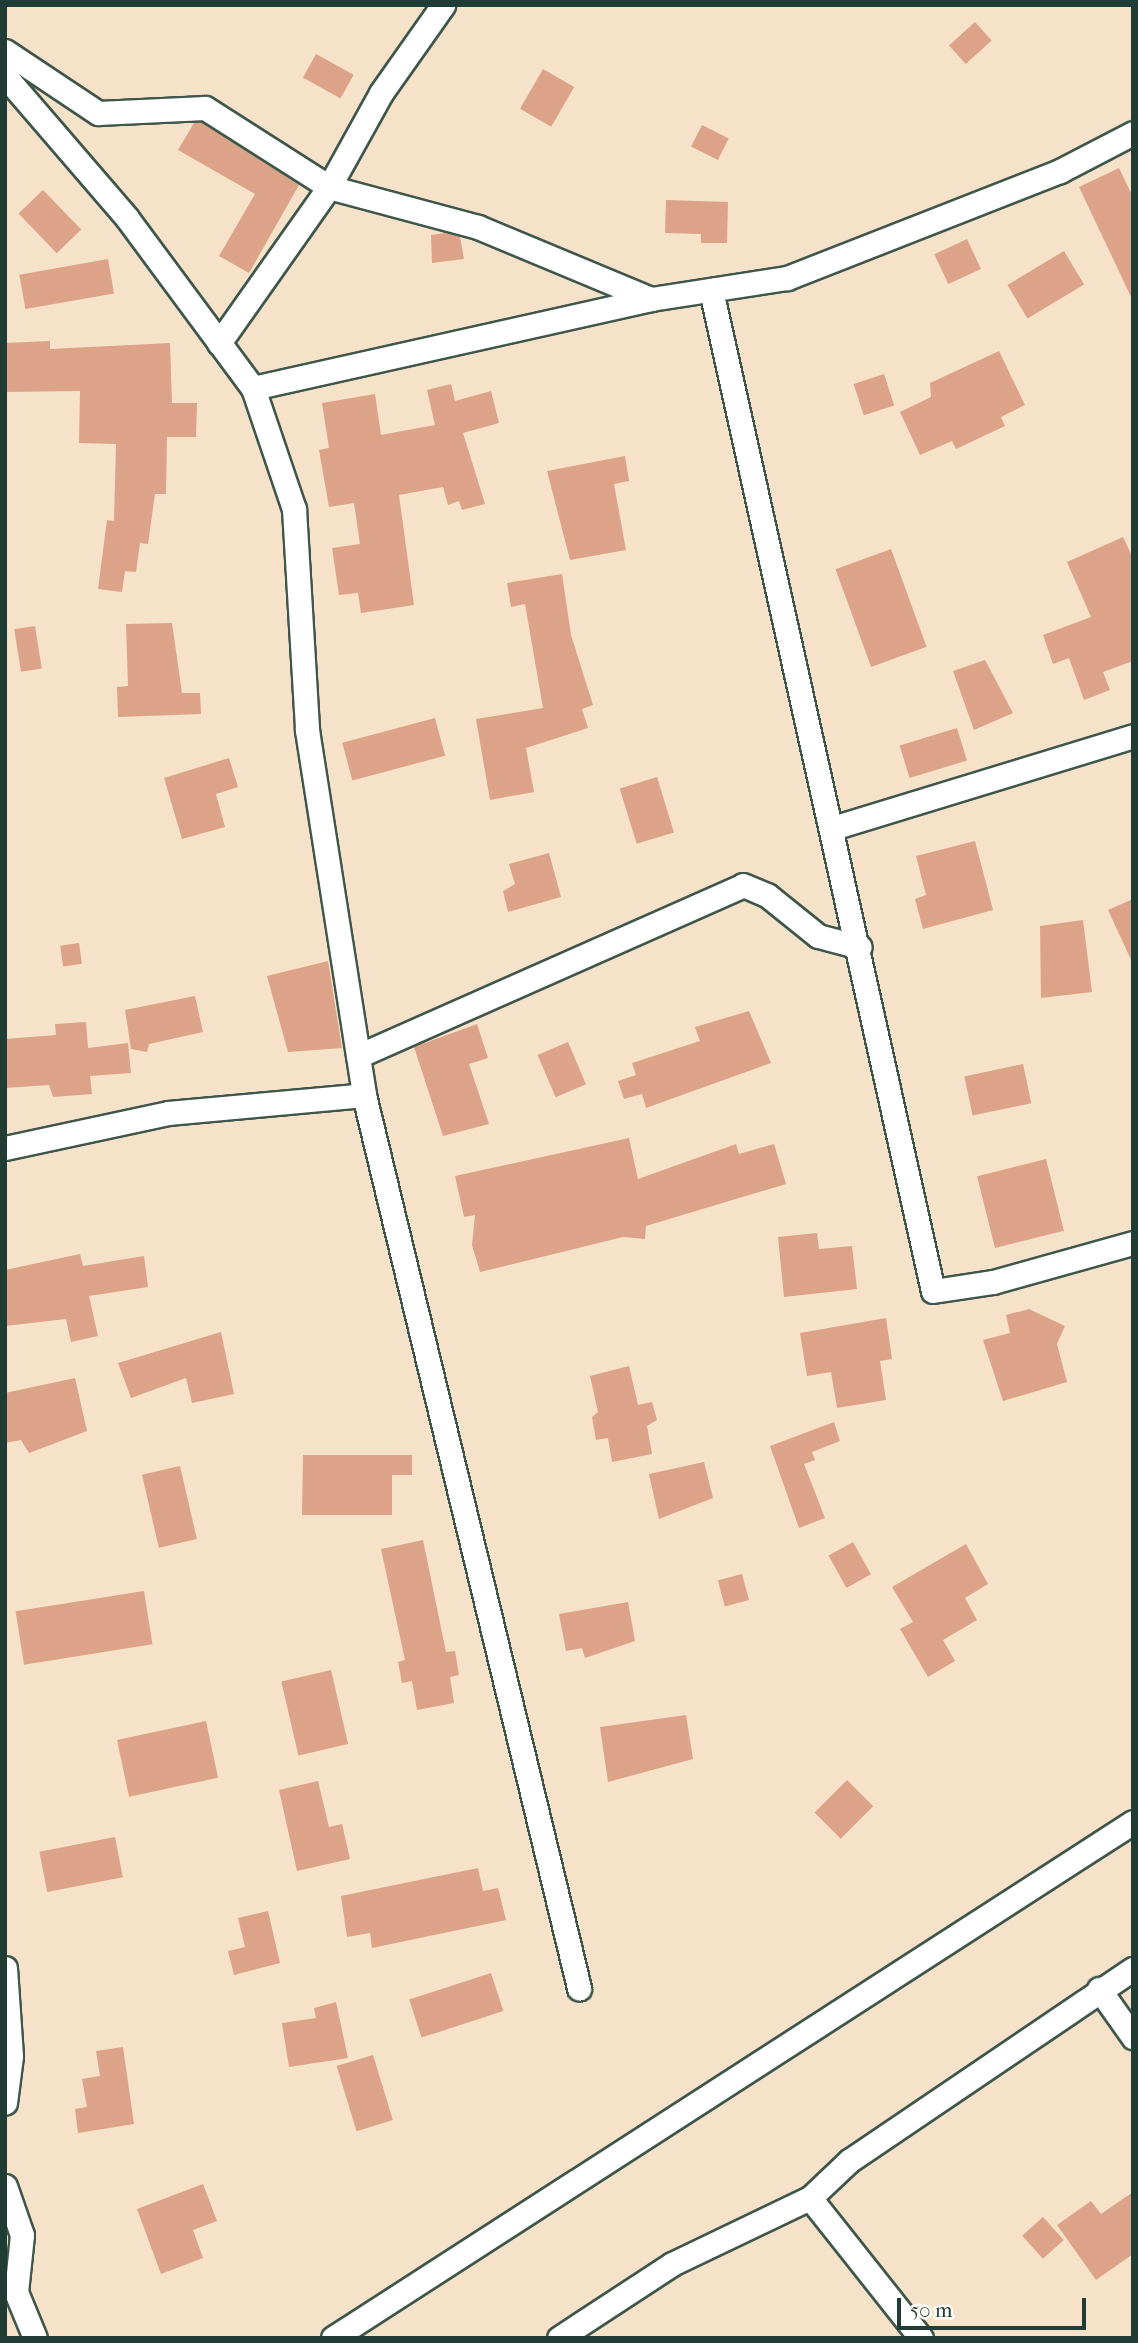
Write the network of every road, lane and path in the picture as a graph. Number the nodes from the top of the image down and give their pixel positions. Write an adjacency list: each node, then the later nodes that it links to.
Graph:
1 (443, 5): 5 (street)
2 (5, 51): 5 (street)
3 (5, 76): 8 (street)
4 (1133, 133): 6 (street)
5 (329, 187): 7 (street); 8 (street)
6 (711, 290): 7 (street); 11 (street)
7 (651, 299): 9 (street)
8 (219, 343): 9 (street)
9 (253, 388): 13 (street)
10 (1133, 736): 11 (street)
11 (833, 828): 12 (street)
12 (860, 947): 13 (street); 16 (street)
13 (358, 1056): 14 (street)
14 (364, 1095): 15 (street); 20 (street)
15 (5, 1148)
16 (1133, 1243)
17 (1133, 1822): 27 (street)
18 (5, 1968): 23 (street)
19 (1133, 1969): 21 (street)
20 (579, 1988)
21 (1099, 1989): 22 (street); 25 (street)
22 (1133, 2036)
23 (5, 2103)
24 (5, 2186): 26 (street)
25 (810, 2198): 28 (street); 29 (street)
26 (35, 2338)
27 (333, 2338)
28 (559, 2338)
29 (921, 2338)

